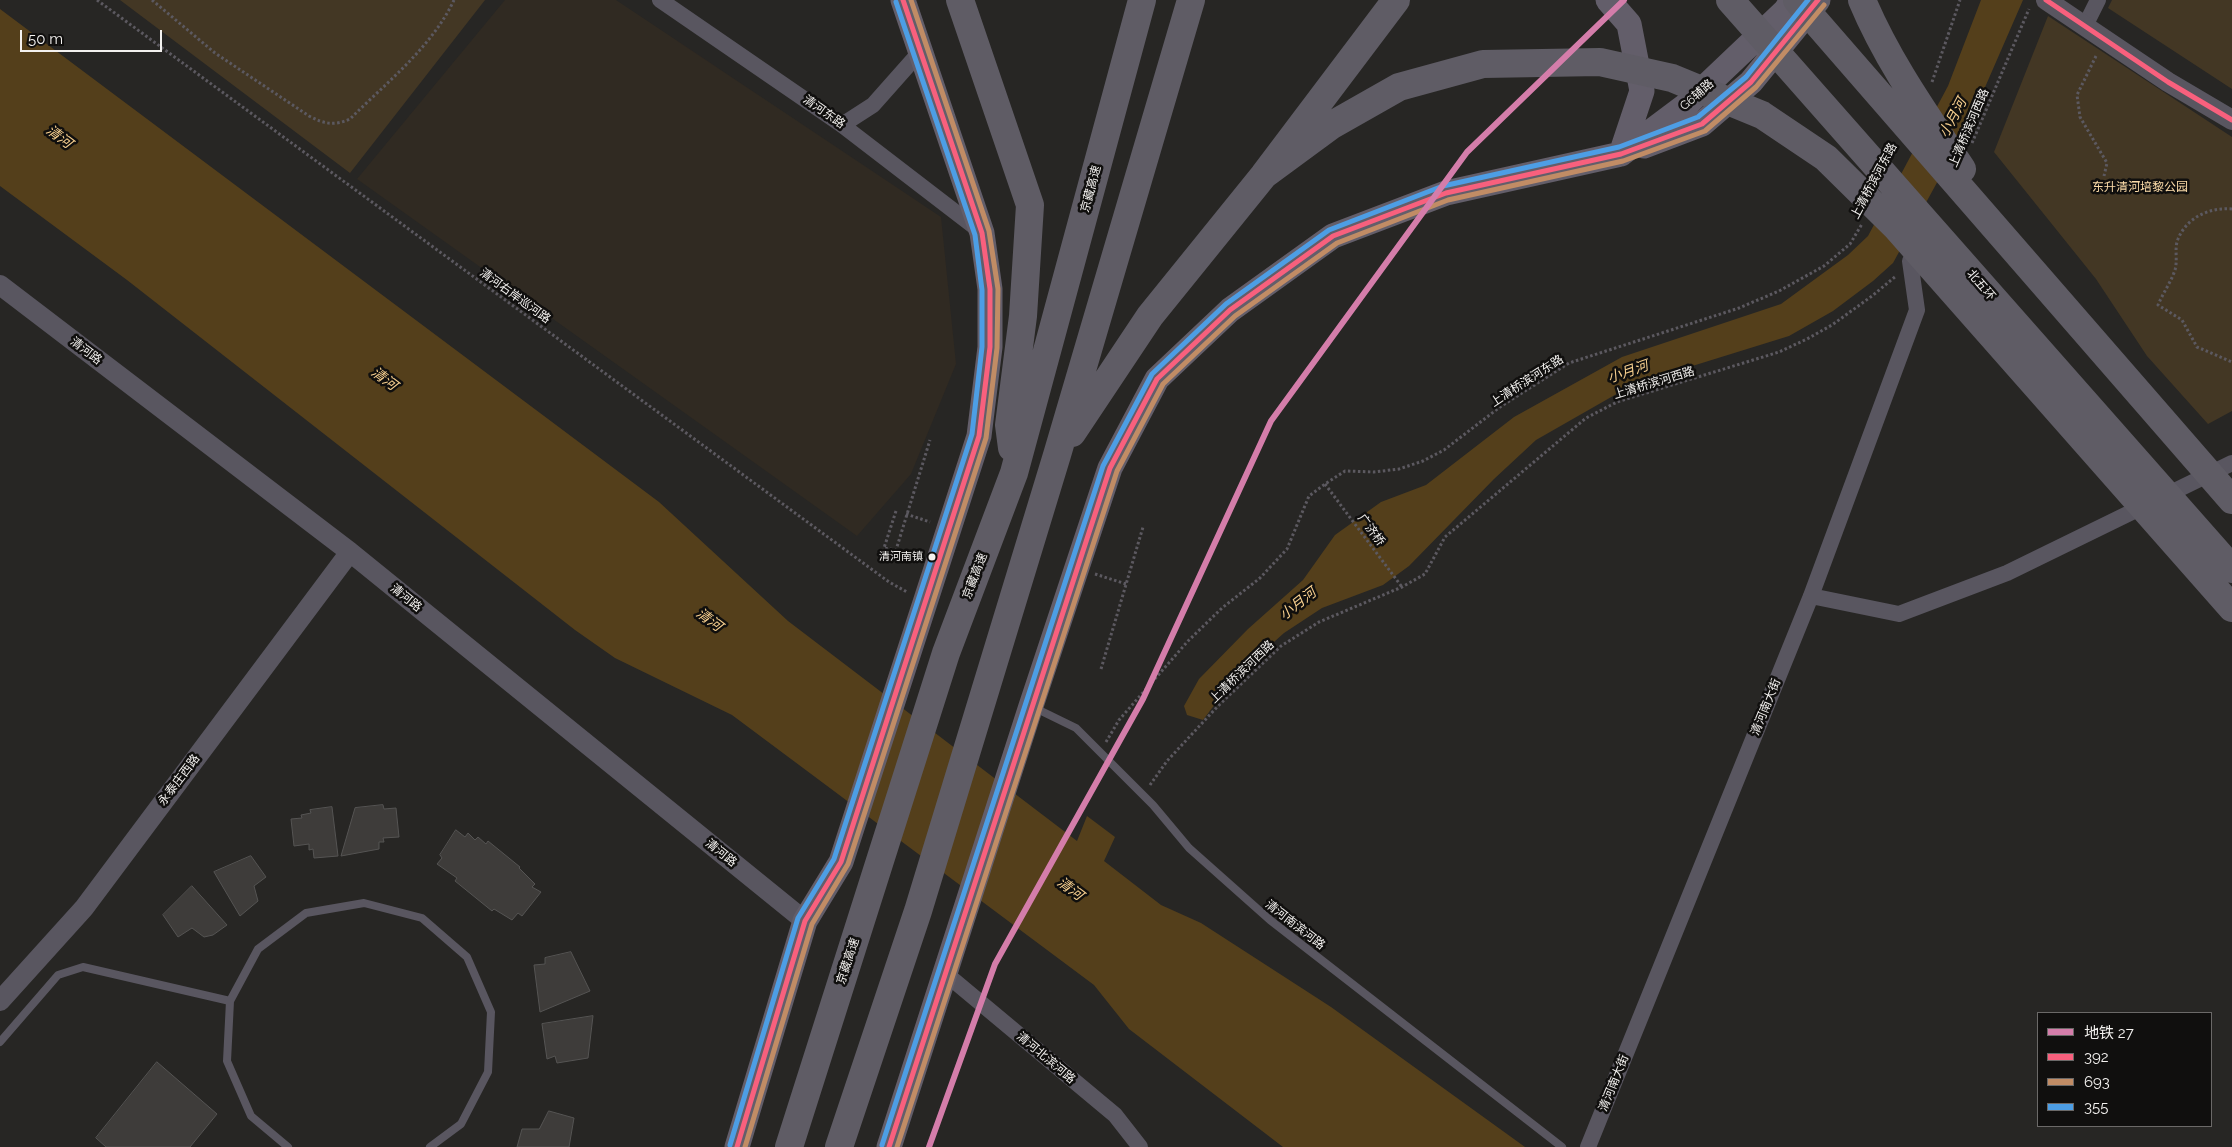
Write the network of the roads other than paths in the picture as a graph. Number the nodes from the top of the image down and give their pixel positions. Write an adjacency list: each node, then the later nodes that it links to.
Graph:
1 (660, 0): 18 (street, 清河东路)
2 (903, 0): 16 (main road)
3 (960, 0): 27 (highway)
4 (1142, 0): 27 (highway, 京藏高速)
5 (1191, 0): 25 (highway)
6 (1396, 0): 20 (highway)
7 (1608, 0): 19 (main road)
8 (1730, 0): 30 (highway, 北五环)
9 (1792, 0): 19 (main road, G6辅路)
10 (1797, 0): 22 (highway)
11 (1818, 0): 19 (main road)
12 (1862, 0): 22 (highway)
13 (2046, 0): 15 (street)
14 (2098, 0): 15 (street)
15 (2085, 26): 17 (street)
16 (920, 52): 18 (street); 21 (main road)
17 (2232, 120)
18 (842, 125): 21 (street, 清河东路)
19 (1621, 154): 33 (main road, G6辅路)
20 (1264, 175): 25 (highway); 32 (highway)
21 (982, 233): 34 (main road)
22 (2022, 260): 28 (highway)
23 (1910, 262): 31 (street, 清河南大街)
24 (0, 285): 29 (street, 清河路)
25 (1058, 455): 43 (highway)
26 (2232, 463): 31 (street)
27 (1014, 473): 42 (highway, 京藏高速)
28 (2232, 500)
29 (350, 552): 34 (street, 清河路); 37 (street, 永泰庄西路)
30 (2232, 569)
31 (1811, 596): 47 (street, 清河南大街)
32 (2232, 608)
33 (1031, 706): 35 (main road, G6辅路); 46 (lane, 清河南滨河路)
34 (805, 920): 41 (main road)
35 (946, 974): 44 (main road); 45 (street, 清河北滨河路)
36 (230, 1001): 38 (lane); 39 (lane); 40 (lane)
37 (0, 1002)
38 (0, 1042)
39 (288, 1147)
40 (430, 1147)
41 (737, 1147)
42 (789, 1147)
43 (839, 1147)
44 (889, 1147)
45 (1140, 1147)
46 (1562, 1147)
47 (1588, 1147)

